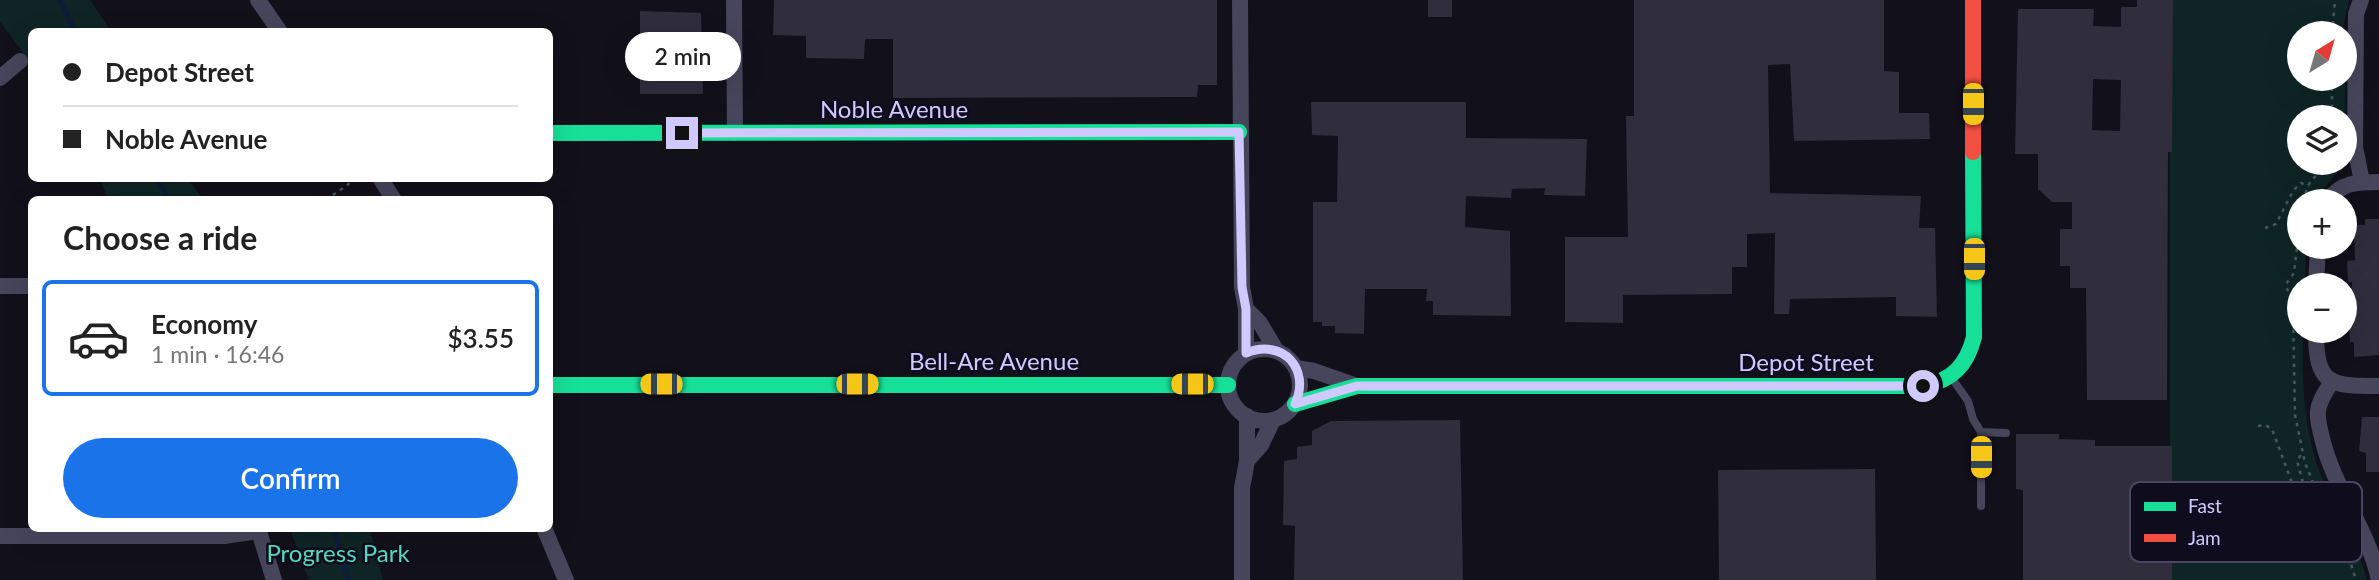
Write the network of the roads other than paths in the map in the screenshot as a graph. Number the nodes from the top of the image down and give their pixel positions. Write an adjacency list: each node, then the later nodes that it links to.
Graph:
1 (258, 0): 6 (street)
2 (734, 0): 10 (street)
3 (1240, 0): 9 (street)
4 (1973, 0): 22 (street)
5 (2361, 0): 12 (street)
6 (277, 28)
7 (20, 61): 8 (street)
8 (0, 78)
9 (1239, 132): 10 (street, Noble Avenue); 17 (street)
10 (735, 133): 11 (street, Noble Avenue)
11 (553, 134)
12 (2362, 182): 13 (street); 14 (street)
13 (2379, 182)
14 (2340, 189)
15 (0, 286): 16 (street)
16 (28, 286)
17 (1246, 309): 19 (street); 20 (street)
18 (2317, 343): 23 (street)
19 (1276, 350): 20 (street); 21 (street)
20 (1246, 353): 24 (street)
21 (1296, 368): 26 (street, Depot Street); 28 (street)
22 (1951, 377): 26 (street, Depot Street); 31 (lane)
23 (2332, 381): 27 (street); 34 (street)
24 (1228, 384): 25 (street, Bell-Are Avenue); 29 (street)
25 (553, 385)
26 (1357, 386): 28 (street, Depot Street)
27 (2379, 386)
28 (1295, 404): 30 (street)
29 (1247, 416): 30 (street); 33 (street)
30 (1273, 419): 33 (street)
31 (1981, 432): 32 (lane); 35 (lane)
32 (2006, 433)
33 (1247, 461): 43 (street)
34 (2337, 482)
35 (1981, 506)
36 (247, 532): 40 (street)
37 (259, 532): 41 (street)
38 (546, 532): 42 (street)
39 (2362, 532): 44 (street)
40 (0, 536)
41 (274, 580)
42 (566, 580)
43 (1242, 580)
44 (2379, 580)

